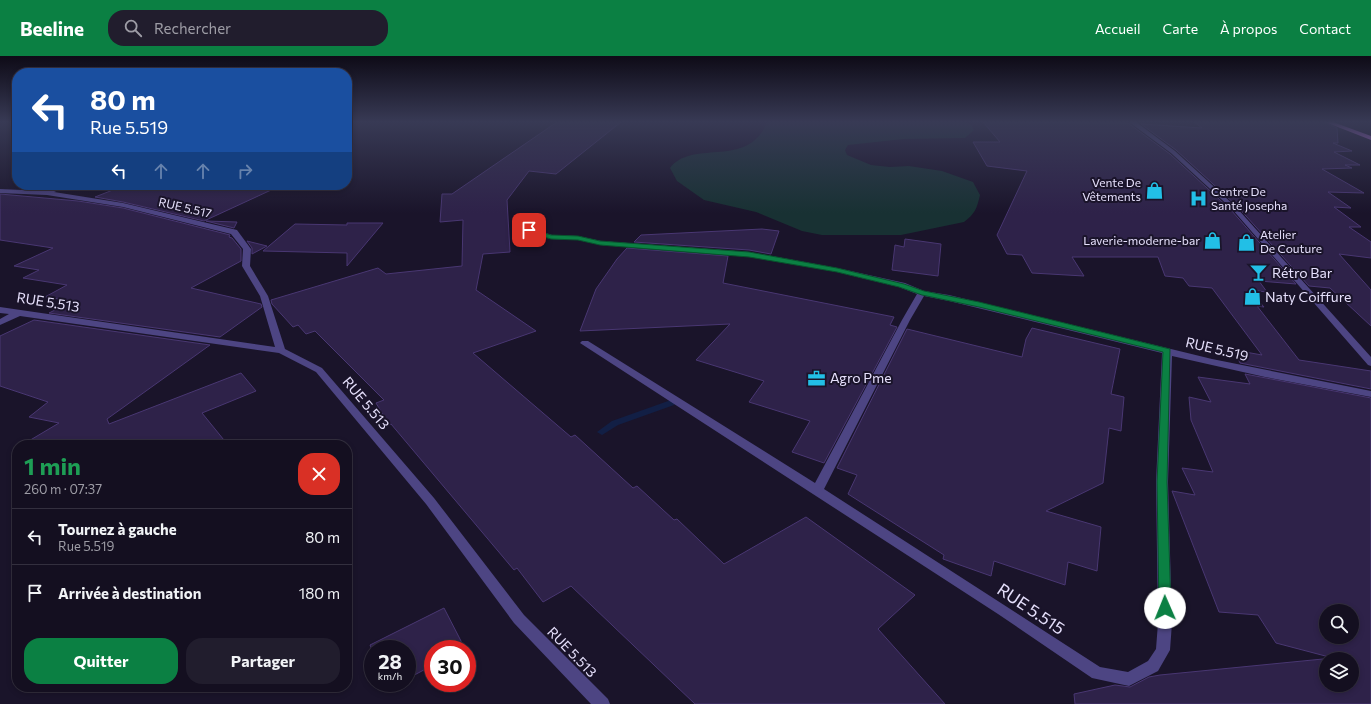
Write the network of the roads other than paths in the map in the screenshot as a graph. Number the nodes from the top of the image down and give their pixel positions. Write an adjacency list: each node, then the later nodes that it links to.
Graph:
1 (1173, 152): 13 (street)
2 (54, 190): 4 (street)
3 (0, 191): 4 (street, RUE 5.517)
4 (47, 193): 11 (street, RUE 5.517)
5 (518, 227): 6 (street, RUE 5.519)
6 (922, 293): 12 (street, RUE 5.519); 15 (street)
7 (0, 310): 8 (street, RUE 5.513)
8 (18, 313): 9 (street); 11 (street, RUE 5.513)
9 (0, 322)
10 (585, 343): 15 (street, RUE 5.515)
11 (281, 351): 16 (street, RUE 5.513)
12 (1167, 351): 14 (street, RUE 5.519); 15 (street, RUE 5.515)
13 (1371, 363)
14 (1371, 394)
15 (817, 490)
16 (602, 704)

